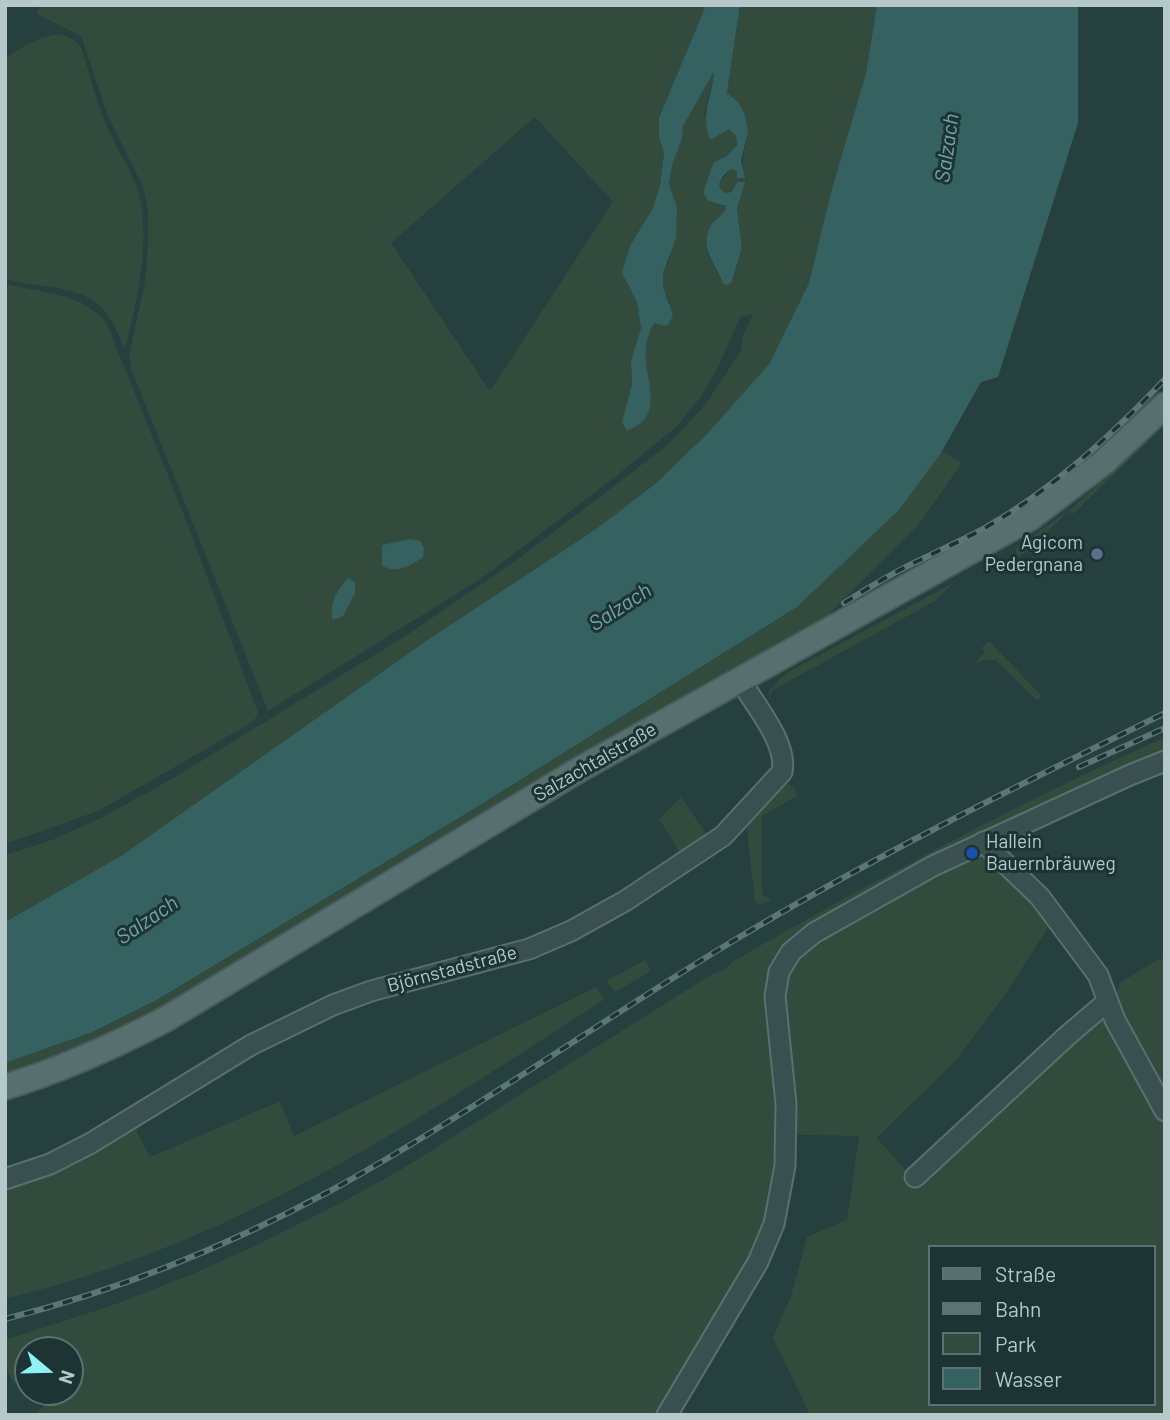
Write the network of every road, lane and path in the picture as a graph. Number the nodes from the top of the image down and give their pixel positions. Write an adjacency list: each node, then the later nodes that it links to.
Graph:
1 (1165, 405): 2 (main road, Salzachtalstraße)
2 (740, 679): 6 (main road, Salzachtalstraße); 9 (street, Björnstadstraße)
3 (1165, 761): 4 (street)
4 (983, 842): 5 (street); 10 (street)
5 (1108, 1001): 7 (street); 8 (street)
6 (5, 1087)
7 (1165, 1111)
8 (915, 1177)
9 (5, 1179)
10 (667, 1415)

